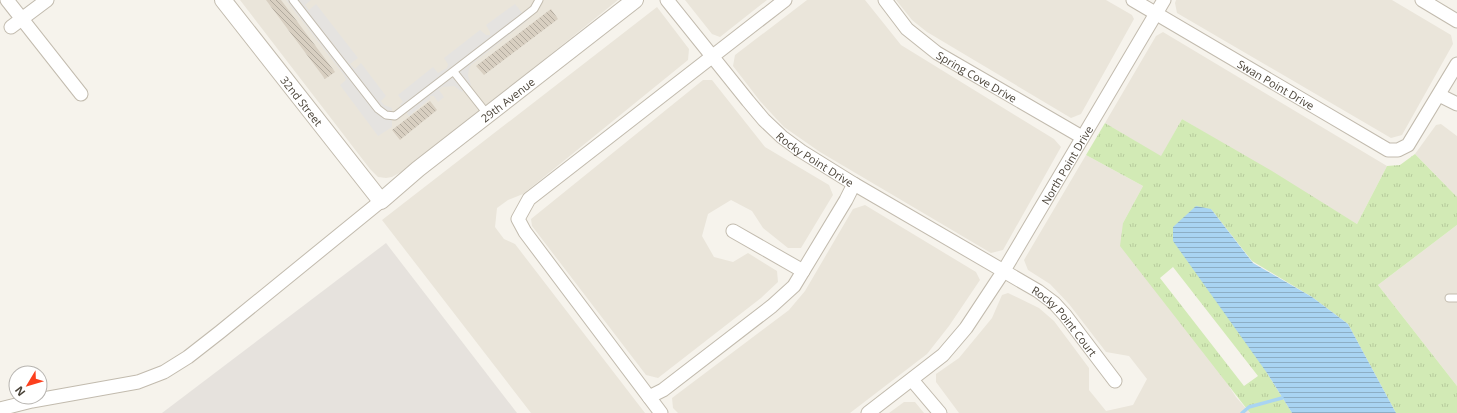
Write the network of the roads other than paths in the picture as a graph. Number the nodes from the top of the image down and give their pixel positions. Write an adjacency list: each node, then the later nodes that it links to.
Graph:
1 (7, 0): 14 (street)
2 (47, 0): 14 (street)
3 (223, 0): 26 (street, 32nd Street)
4 (293, 0): 19 (lane)
5 (538, 0): 19 (lane)
6 (635, 0): 23 (street, 29th Avenue)
7 (667, 0): 17 (street, Rocky Point Drive)
8 (785, 0): 17 (street)
9 (886, 0): 24 (street, Spring Cove Drive)
10 (1133, 0): 13 (street, Swan Point Drive)
11 (1164, 0): 13 (street, North Point Drive)
12 (1422, 0): 15 (street)
13 (1156, 14): 21 (street, Swan Point Drive); 24 (street, North Point Drive)
14 (22, 19): 16 (street); 20 (street)
15 (1457, 21)
16 (12, 27)
17 (712, 57): 25 (street, Rocky Point Drive); 34 (street)
18 (1457, 64): 21 (street)
19 (454, 72): 23 (lane)
20 (82, 94)
21 (1439, 95): 22 (street)
22 (1457, 104)
23 (488, 115): 26 (street, 29th Avenue)
24 (1082, 137): 29 (street, North Point Drive)
25 (854, 184): 28 (street); 29 (street, Rocky Point Drive)
26 (381, 201): 35 (street)
27 (733, 231): 28 (street)
28 (803, 271): 34 (street)
29 (1003, 272): 32 (street, North Point Drive); 33 (street, Rocky Point Court)
30 (1449, 298): 31 (lane)
31 (1457, 298)
32 (912, 380): 37 (street, North Point Drive); 38 (street)
33 (1115, 381)
34 (649, 397): 36 (street)
35 (0, 409)
36 (661, 413)
37 (868, 413)
38 (940, 413)

